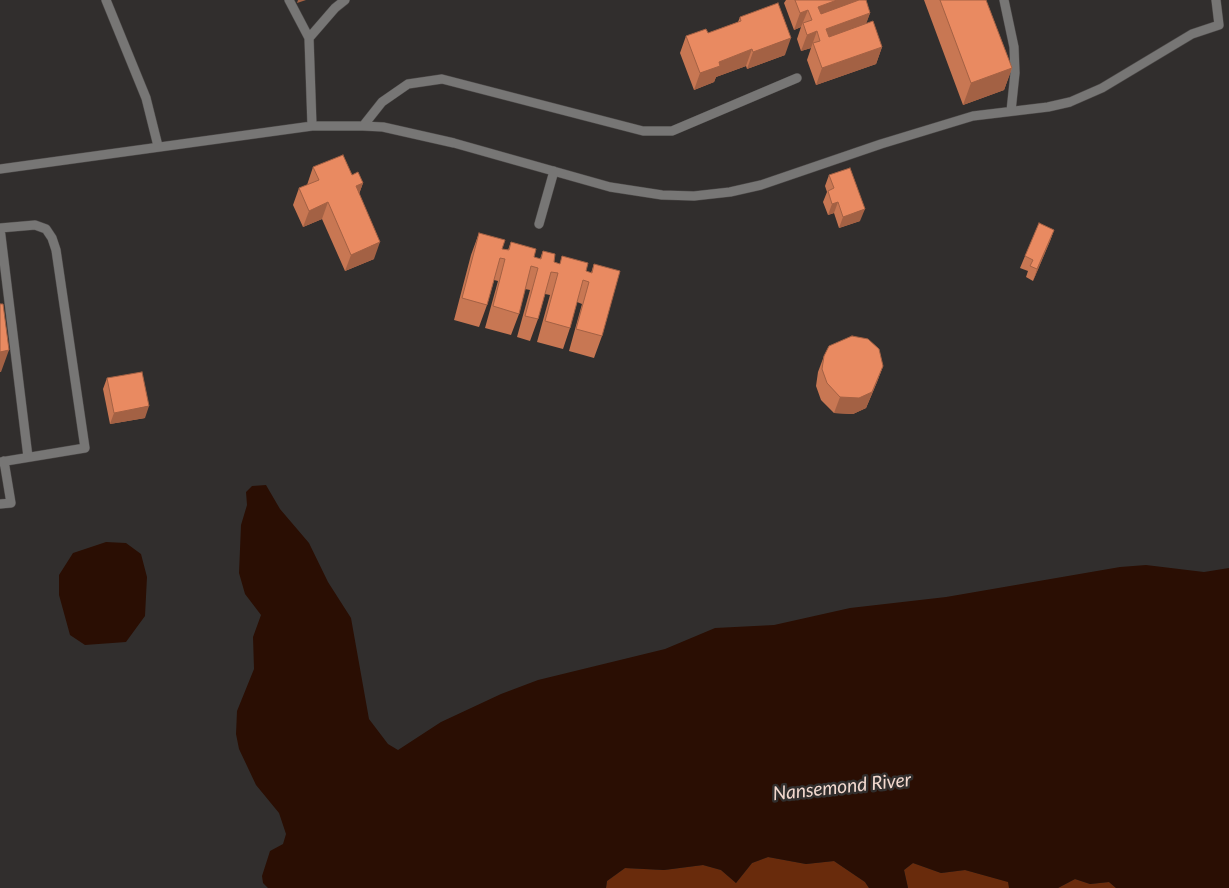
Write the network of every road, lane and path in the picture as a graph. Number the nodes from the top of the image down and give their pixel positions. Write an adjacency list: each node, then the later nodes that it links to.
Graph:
1 (106, 0): 13 (lane)
2 (289, 0): 8 (lane)
3 (345, 0): 8 (lane)
4 (1004, 0): 10 (lane)
5 (1216, 0): 7 (lane)
6 (1229, 24): 7 (lane)
7 (1218, 25): 10 (lane)
8 (309, 38): 11 (lane)
9 (797, 78): 12 (lane)
10 (1011, 110): 15 (lane)
11 (312, 126): 12 (lane); 13 (lane)
12 (363, 126): 15 (lane)
13 (158, 146): 14 (lane)
14 (0, 168)
15 (554, 171): 16 (lane)
16 (539, 224)
17 (0, 228): 18 (lane); 18 (lane)
18 (28, 457): 19 (lane)
19 (2, 462): 20 (lane)
20 (0, 504)

